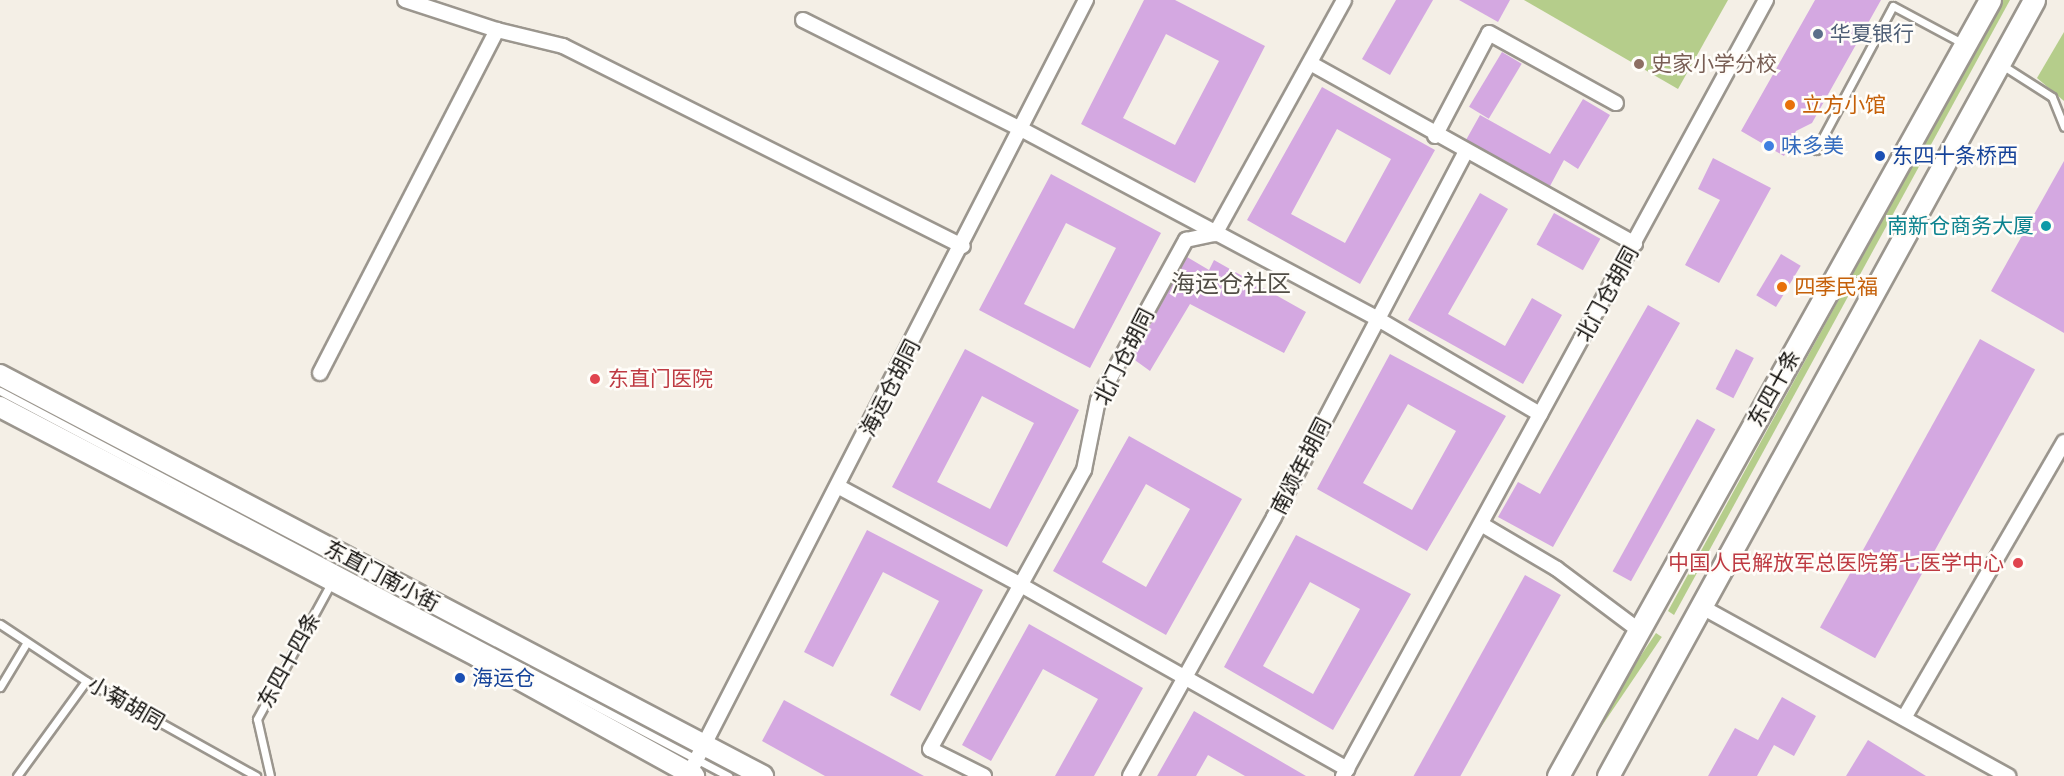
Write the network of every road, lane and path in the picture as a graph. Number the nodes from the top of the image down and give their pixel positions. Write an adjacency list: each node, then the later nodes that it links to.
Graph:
1 (405, 0): 8 (street)
2 (1086, 0): 14 (street, 海运仓胡同)
3 (1344, 0): 10 (street)
4 (1766, 0): 19 (street, 北门仓胡同)
5 (1990, 0): 9 (main road, 东四十条)
6 (2034, 0): 11 (main road, 东四十条)
7 (803, 20): 14 (street)
8 (496, 30): 20 (street); 22 (street)
9 (1965, 45): 16 (lane); 34 (main road, 东四十条)
10 (1310, 63): 15 (street); 18 (street)
11 (2000, 63): 13 (lane); 32 (main road, 东四十条)
12 (1616, 103): 15 (street)
13 (2064, 127)
14 (1021, 129): 18 (street); 20 (street, 海运仓胡同)
15 (1436, 136): 17 (street)
16 (1816, 150)
17 (1465, 153): 19 (street); 21 (street, 南颂年胡同)
18 (1215, 234): 21 (street); 31 (street, 北门仓胡同)
19 (1635, 244): 26 (street, 北门仓胡同)
20 (963, 246): 28 (street, 海运仓胡同)
21 (1378, 319): 26 (street); 36 (street, 南颂年胡同)
22 (320, 373)
23 (0, 375): 40 (main road, 东直门南小街)
24 (0, 391): 40 (lane)
25 (0, 407): 30 (main road, 东直门南小街)
26 (1540, 414): 29 (street, 北门仓胡同)
27 (2064, 442): 39 (street)
28 (839, 488): 31 (street); 40 (street, 海运仓胡同)
29 (1481, 524): 34 (street); 41 (street, 北门仓胡同)
30 (332, 580): 40 (main road, 东直门南小街); 44 (lane, 东四十四条)
31 (1019, 584): 36 (street); 47 (street, 北门仓胡同)
32 (1702, 607): 39 (street); 50 (main road, 东四十条)
33 (0, 624): 35 (lane, 小菊胡同)
34 (1640, 631): 49 (main road, 东四十条)
35 (27, 642): 37 (lane, 小菊胡同); 38 (lane)
36 (1185, 679): 41 (street); 48 (street, 南颂年胡同)
37 (86, 681): 42 (lane); 43 (lane, 小菊胡同)
38 (0, 687)
39 (1904, 718): 51 (street)
40 (694, 766): 45 (lane); 46 (main road, 东直门南小街)
41 (1345, 772)
42 (17, 776)
43 (256, 776)
44 (270, 776)
45 (728, 776)
46 (763, 776)
47 (984, 776)
48 (1130, 776)
49 (1558, 776)
50 (1608, 776)
51 (2008, 776)

